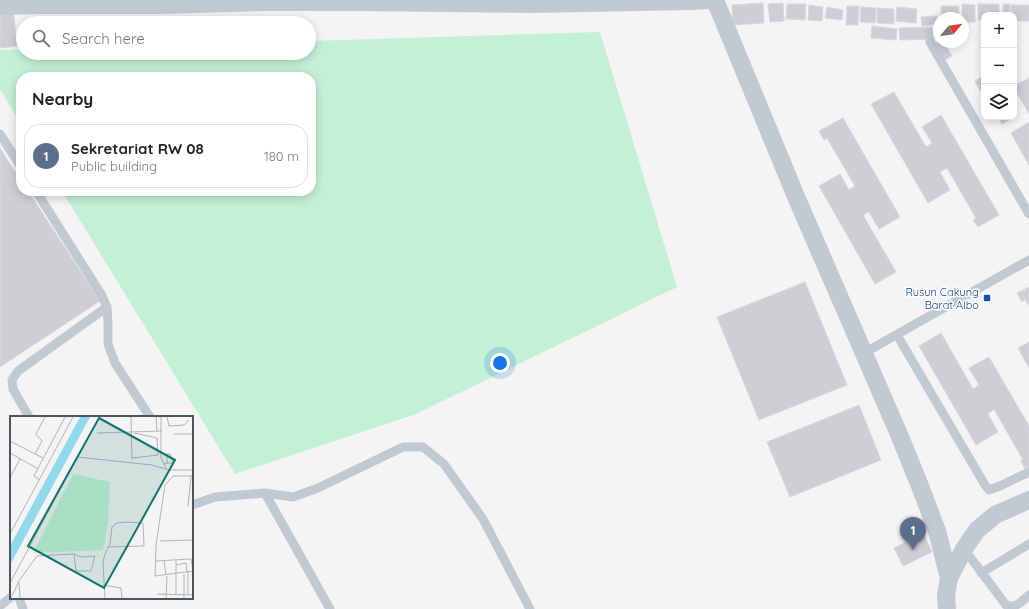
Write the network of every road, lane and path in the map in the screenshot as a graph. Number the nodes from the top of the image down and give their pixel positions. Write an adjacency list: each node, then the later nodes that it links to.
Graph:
1 (711, 0): 3 (street)
2 (715, 0): 12 (street)
3 (0, 6)
4 (930, 42): 8 (lane)
5 (0, 134): 6 (lane)
6 (16, 159)
7 (39, 196): 10 (lane)
8 (1029, 214)
9 (1029, 260): 11 (lane)
10 (107, 307): 13 (lane); 14 (lane)
11 (897, 334): 12 (lane); 15 (lane)
12 (864, 353): 22 (street)
13 (28, 416)
14 (149, 416)
15 (1029, 472)
16 (265, 493): 18 (lane); 28 (lane); 29 (lane)
17 (1029, 500): 20 (street)
18 (193, 505)
19 (1029, 544): 21 (lane)
20 (964, 549): 21 (lane); 22 (street)
21 (981, 573): 23 (lane)
22 (949, 578): 30 (street)
23 (1029, 596)
24 (10, 598): 26 (lane)
25 (19, 599): 27 (lane)
26 (0, 606)
27 (23, 609)
28 (330, 609)
29 (530, 609)
30 (947, 609)

